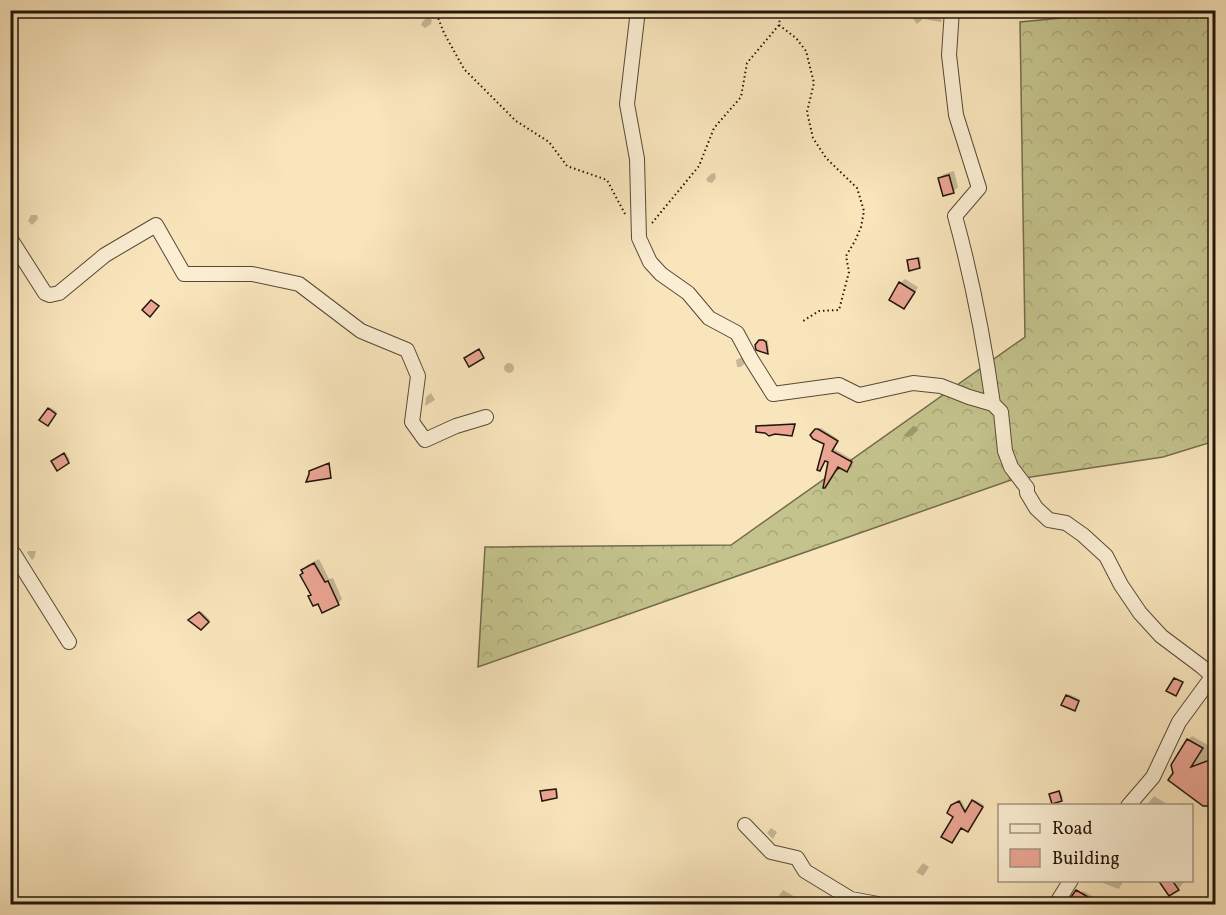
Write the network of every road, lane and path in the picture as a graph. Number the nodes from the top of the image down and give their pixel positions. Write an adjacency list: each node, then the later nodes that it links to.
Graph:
1 (435, 10): 6 (path)
2 (638, 10): 8 (street)
3 (781, 10): 5 (path)
4 (952, 10): 10 (street)
5 (779, 25): 8 (path); 9 (path)
6 (628, 219)
7 (10, 238): 11 (street)
8 (639, 238): 10 (street)
9 (803, 321)
10 (993, 404): 14 (street)
11 (486, 417)
12 (10, 551): 13 (street)
13 (69, 642)
14 (1214, 678): 15 (street)
15 (1130, 804)
16 (746, 825): 18 (street)
17 (1070, 882): 19 (street)
18 (878, 904)
19 (1056, 904)

